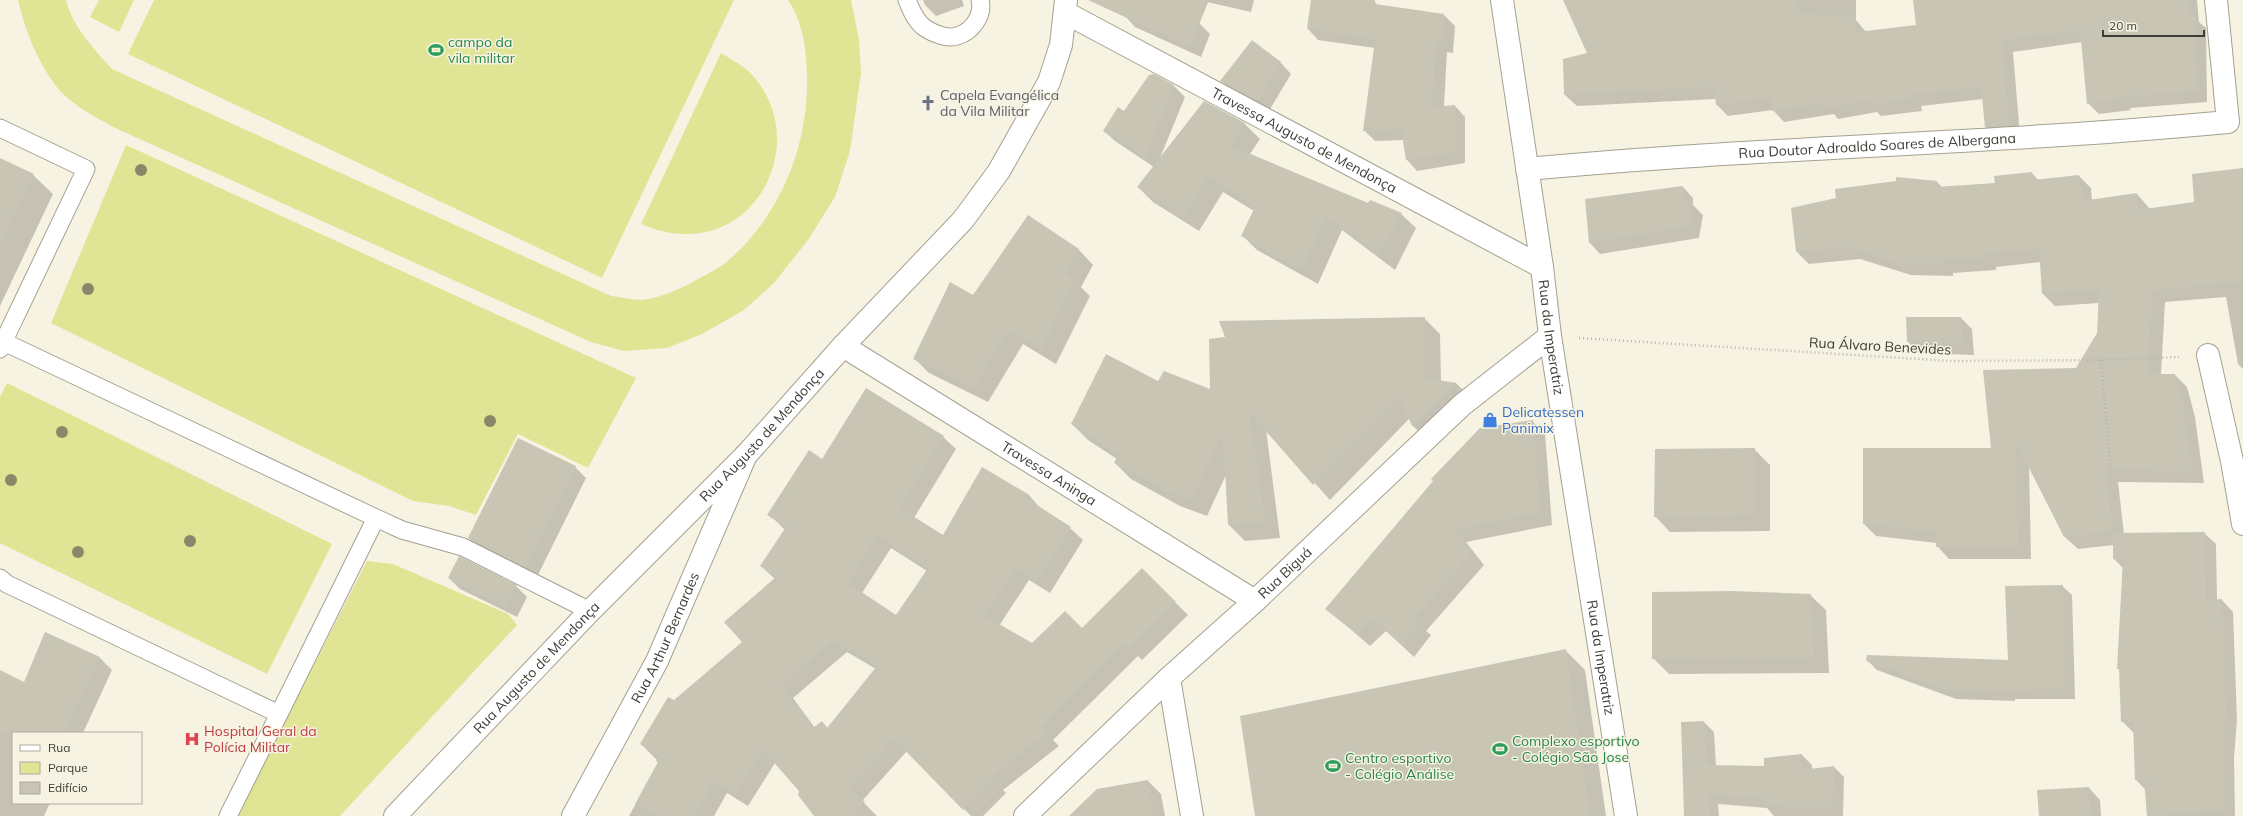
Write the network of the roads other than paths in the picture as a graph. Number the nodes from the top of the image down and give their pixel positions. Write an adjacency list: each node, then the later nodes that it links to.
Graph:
1 (906, 0): 2 (lane)
2 (980, 0)
3 (1502, 0): 7 (street, Rua da Imperatriz)
4 (2216, 0): 7 (street, Rua Doutor Adroaldo Soares de Albergana)
5 (1066, 6): 8 (street, Travessa Augusto de Mendonça); 11 (street, Rua Augusto de Mendonça)
6 (0, 128): 10 (lane)
7 (1527, 169): 8 (street, Rua da Imperatriz)
8 (1542, 267): 9 (street, Rua da Imperatriz)
9 (1550, 336): 17 (street, Rua Biguá); 26 (street, Rua da Imperatriz)
10 (2, 345): 14 (lane)
11 (844, 346): 13 (street, Rua Augusto de Mendonça); 17 (street, Travessa Aninga)
12 (2208, 355): 15 (street)
13 (747, 454): 18 (street, Rua Augusto de Mendonça); 23 (street, Rua Arthur Bernardes)
14 (376, 518): 18 (lane); 20 (lane)
15 (2243, 524)
16 (0, 578): 20 (lane)
17 (1254, 601): 19 (street, Rua Biguá)
18 (590, 611): 22 (street, Rua Augusto de Mendonça)
19 (1169, 678): 24 (street, Rua Biguá); 25 (street)
20 (279, 714): 21 (lane)
21 (228, 816)
22 (395, 816)
23 (573, 816)
24 (1024, 816)
25 (1192, 816)
26 (1626, 816)

